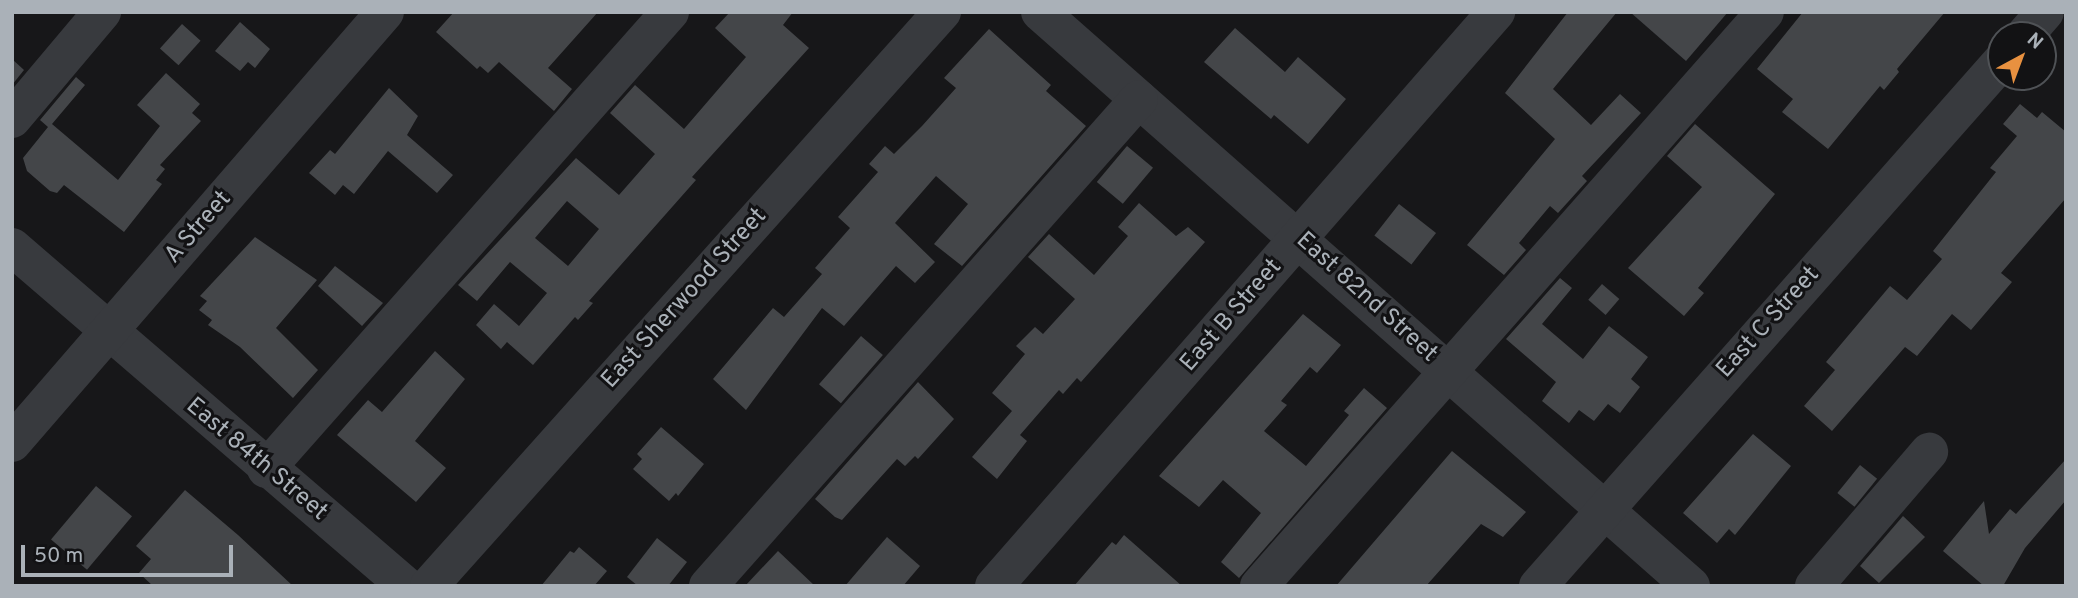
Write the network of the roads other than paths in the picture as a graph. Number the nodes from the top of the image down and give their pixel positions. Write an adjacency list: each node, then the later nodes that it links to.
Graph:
1 (102, 12): 10 (street)
2 (385, 12): 13 (street, A Street)
3 (670, 12): 17 (street)
4 (942, 12): 20 (street, East Sherwood Street)
5 (1040, 12): 9 (street, East 82nd Street)
6 (1496, 12): 11 (street, East B Street)
7 (1765, 12): 14 (street)
8 (1987, 78): 18 (street, East C Street)
9 (1139, 99): 11 (street, East 82nd Street); 21 (street)
10 (12, 119)
11 (1299, 239): 14 (street, East 82nd Street); 22 (street, East B Street)
12 (12, 247): 13 (street, East 84th Street)
13 (107, 333): 15 (street, A Street); 17 (street, East 84th Street)
14 (1448, 371): 18 (street, East 82nd Street); 23 (street)
15 (12, 443)
16 (1929, 452): 26 (street)
17 (267, 469): 19 (street, East 84th Street)
18 (1604, 510): 24 (street, East C Street); 25 (street, East 82nd Street)
19 (406, 586)
20 (429, 586)
21 (708, 586)
22 (994, 586)
23 (1259, 586)
24 (1538, 586)
25 (1691, 586)
26 (1814, 586)

